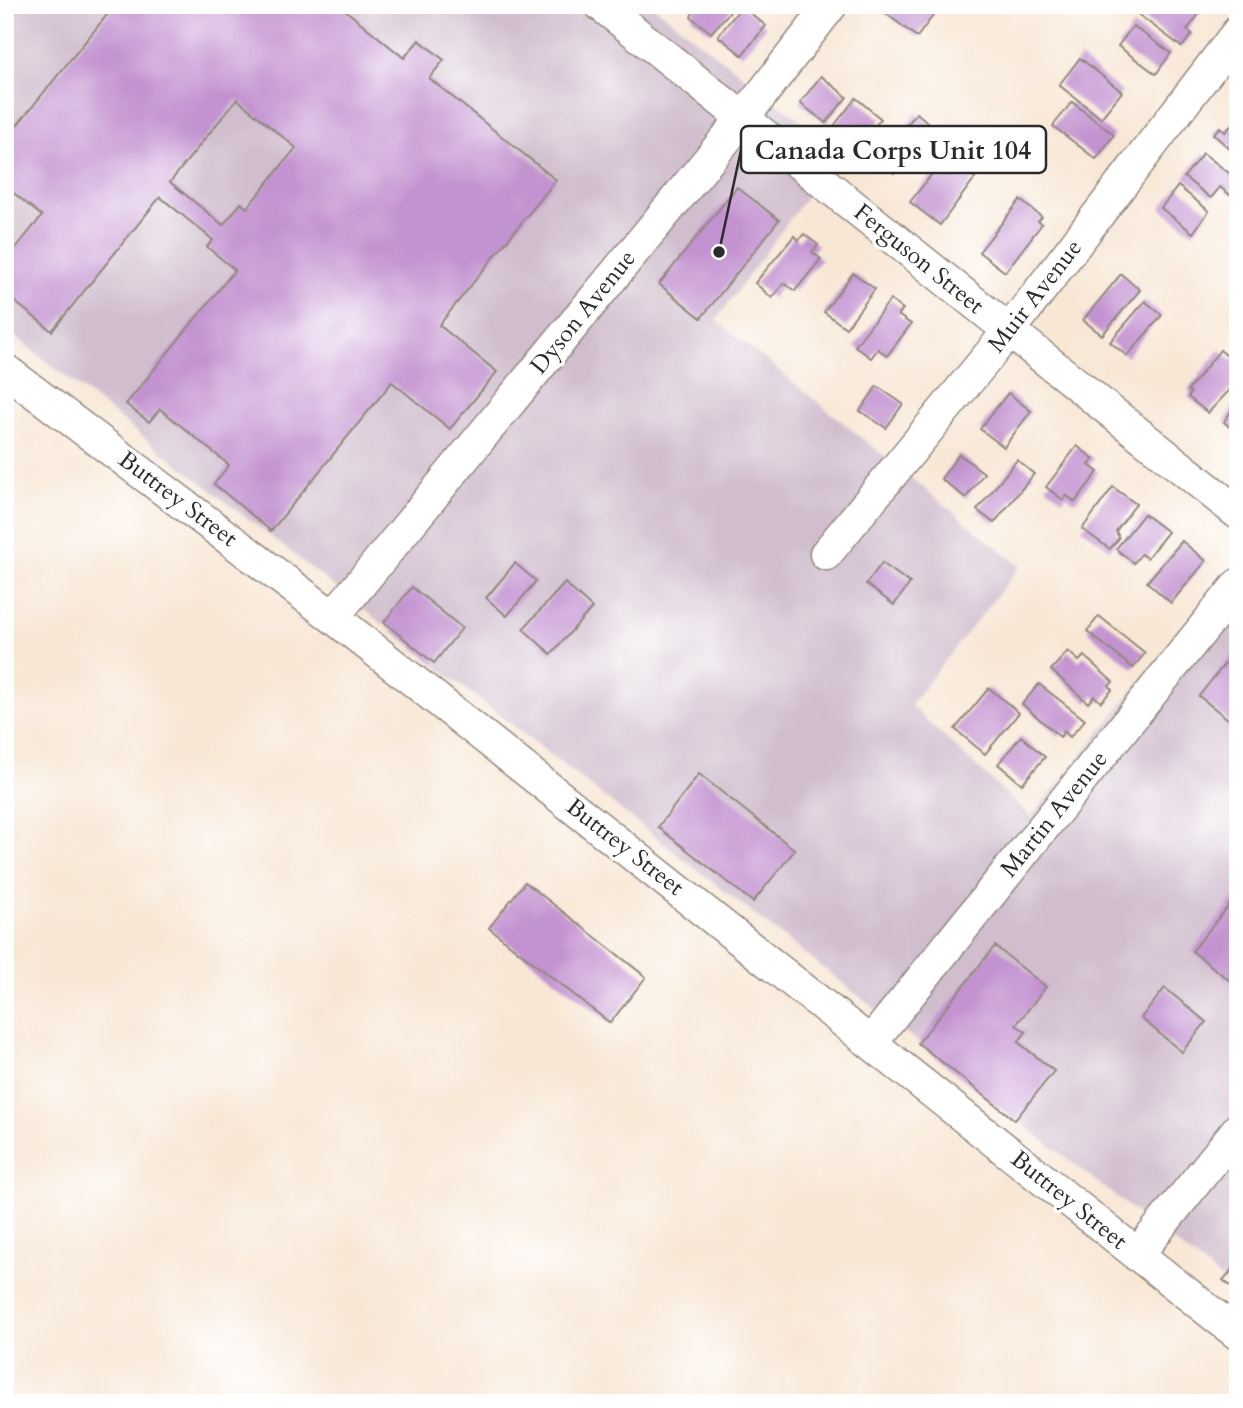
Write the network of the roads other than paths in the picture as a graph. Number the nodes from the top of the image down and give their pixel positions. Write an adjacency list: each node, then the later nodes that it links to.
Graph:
1 (601, 5): 4 (street, Ferguson Street)
2 (831, 5): 4 (street, Dyson Avenue)
3 (1238, 32): 5 (street, Muir Avenue)
4 (744, 117): 5 (street, Ferguson Street); 10 (street, Dyson Avenue)
5 (1009, 331): 7 (street, Ferguson Street); 8 (street, Muir Avenue)
6 (5, 370): 10 (street, Buttrey Street)
7 (1238, 513)
8 (825, 554)
9 (1238, 585): 11 (street, Martin Avenue)
10 (333, 617): 11 (street, Buttrey Street)
11 (871, 1042): 13 (street, Buttrey Street)
12 (1238, 1129): 13 (street)
13 (1137, 1255): 14 (street, Buttrey Street)
14 (1238, 1334)

